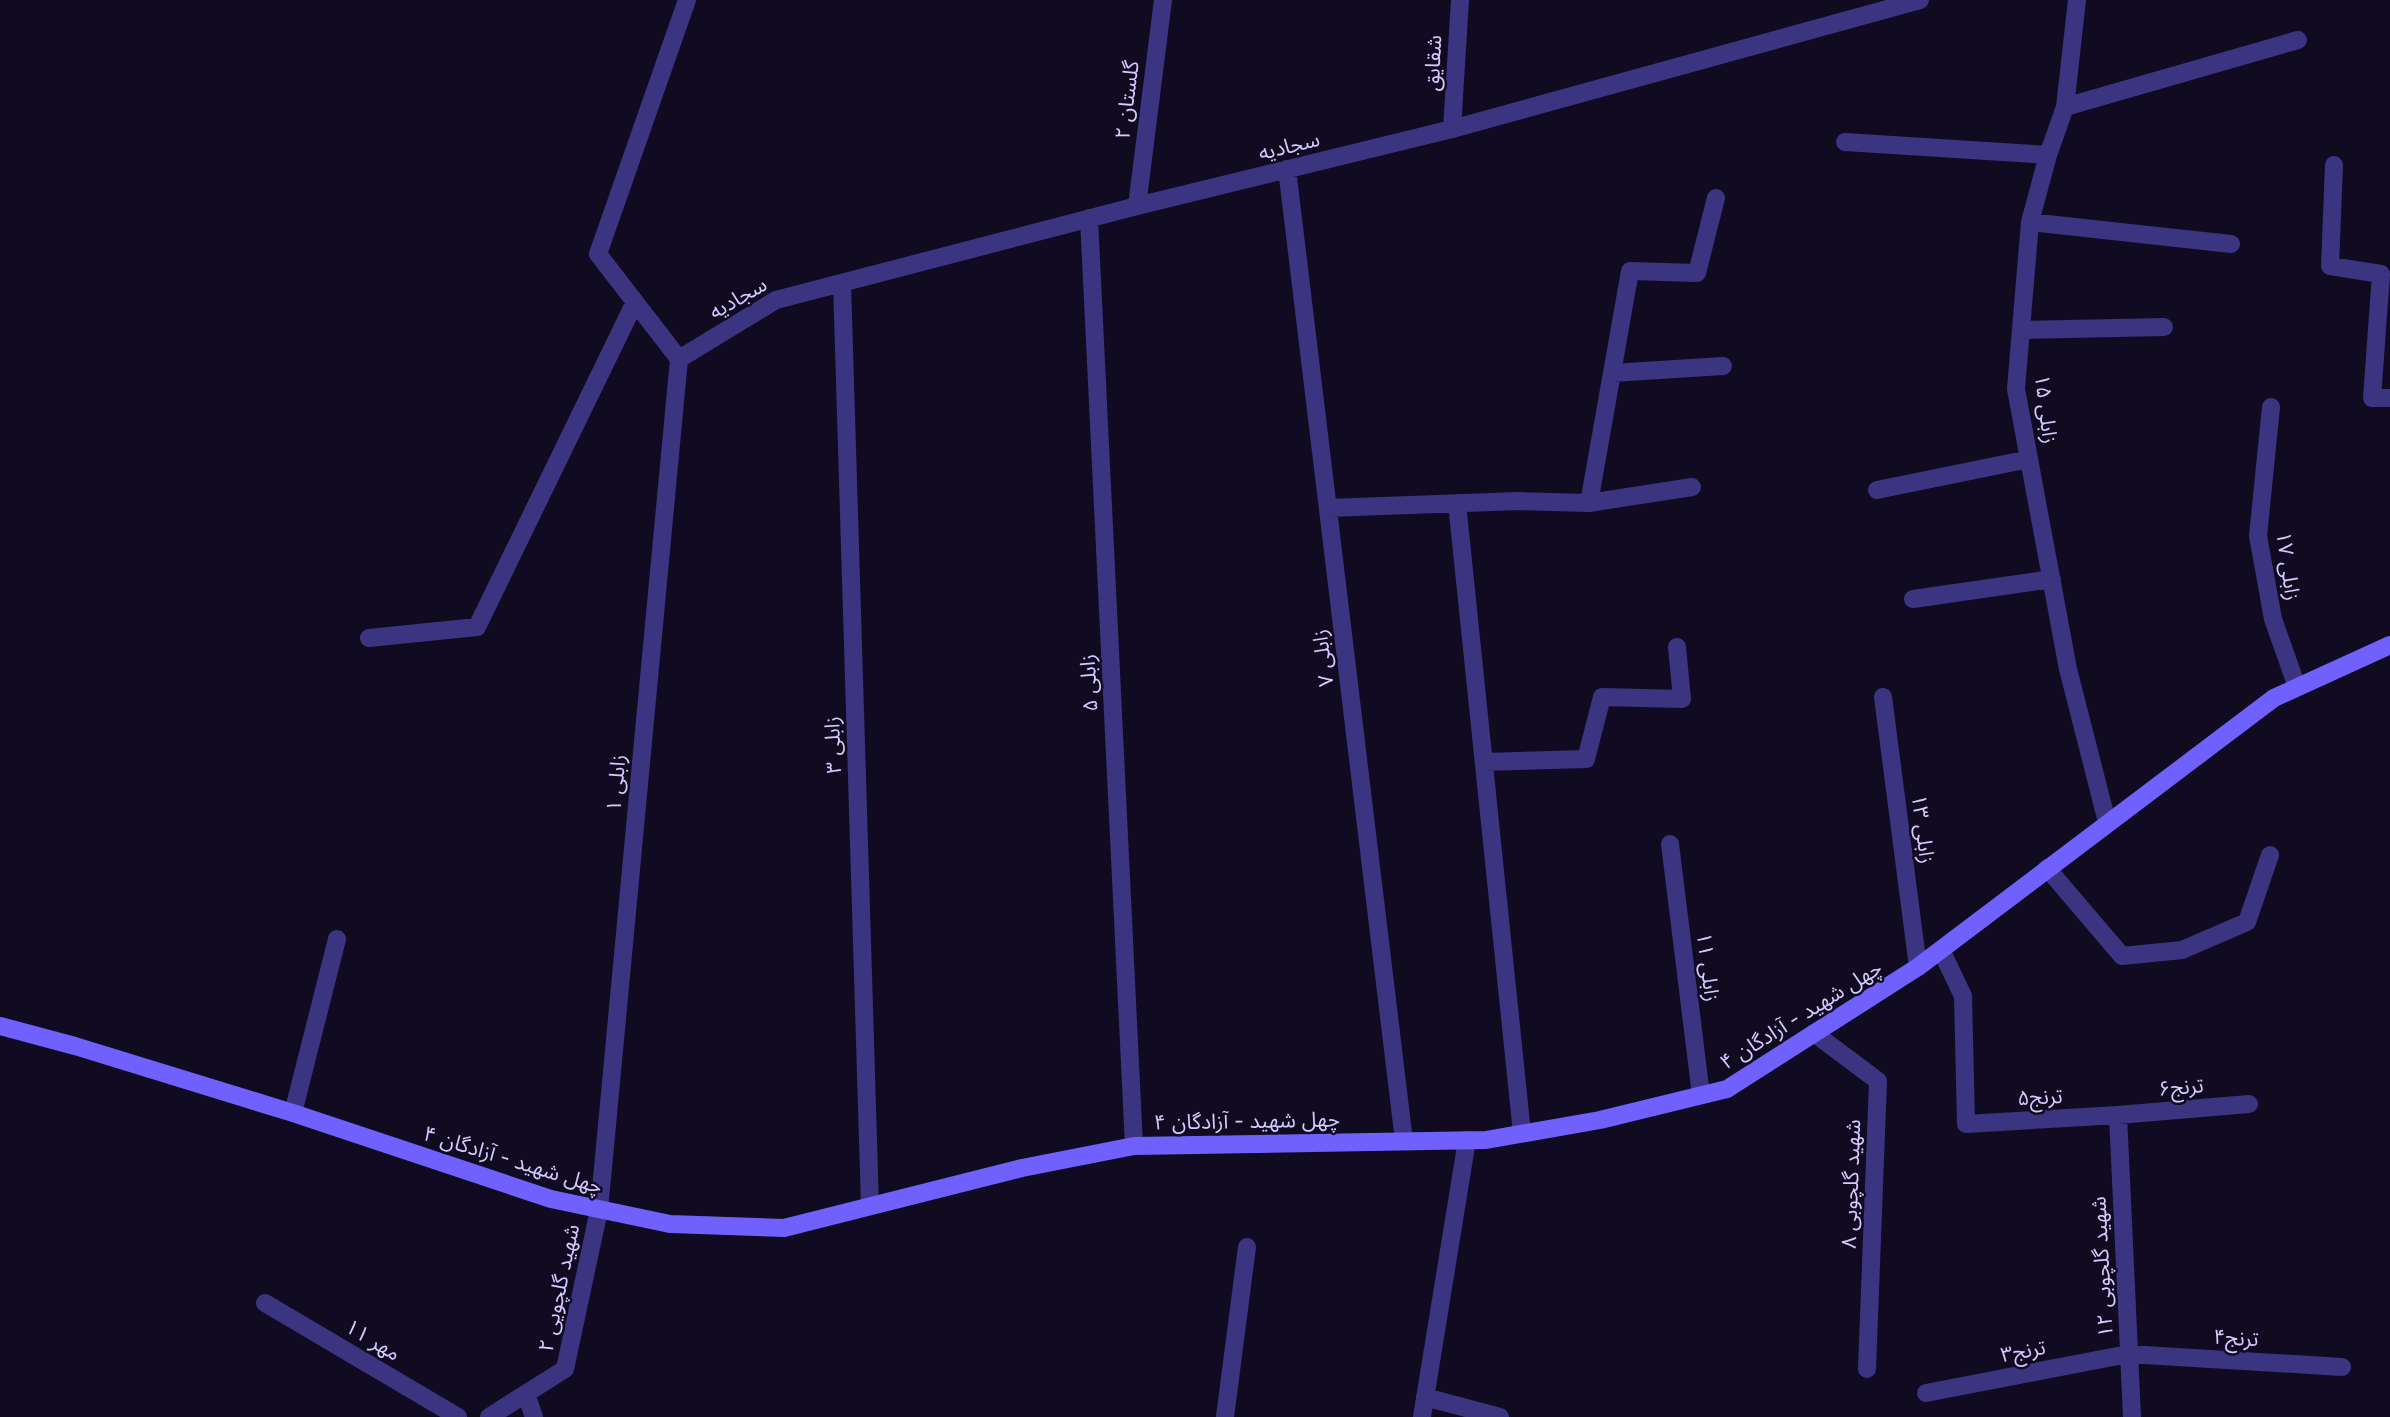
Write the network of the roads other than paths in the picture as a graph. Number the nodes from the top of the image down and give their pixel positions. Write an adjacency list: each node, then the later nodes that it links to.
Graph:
1 (687, 0): 20 (street)
2 (1163, 0): 15 (street, گلستان ۲)
3 (1460, 0): 9 (street, شقایق)
4 (1920, 0): 6 (street, سجادیه)
5 (2077, 0): 8 (street, زابلی ۱۵)
6 (1895, 4): 9 (street, سجادیه)
7 (2298, 40): 8 (street)
8 (2066, 107): 11 (street, زابلی ۱۵)
9 (1452, 130): 13 (street, سجادیه)
10 (1845, 142): 11 (street)
11 (2048, 155): 17 (street, زابلی ۱۵)
12 (2334, 165): 26 (street)
13 (1287, 169): 15 (street, سجادیه); 33 (street, زابلی ۷)
14 (1716, 198): 25 (street)
15 (1137, 206): 16 (street, سجادیه)
16 (1089, 218): 19 (street, سجادیه); 58 (street, زابلی ۵)
17 (2030, 222): 18 (street); 22 (street, زابلی ۱۵)
18 (2231, 244)
19 (842, 283): 23 (street, سجادیه); 59 (street, زابلی ۳)
20 (635, 302): 23 (street); 36 (street)
21 (2164, 327): 22 (street)
22 (2021, 330): 28 (street, زابلی ۱۵)
23 (679, 359): 60 (street, زابلی ۱)
24 (1723, 366): 25 (street)
25 (1612, 373): 32 (street)
26 (2390, 398)
27 (2271, 407): 39 (street, زابلی ۱۷)
28 (2029, 459): 30 (street); 34 (street, زابلی ۱۵)
29 (1692, 487): 32 (street)
30 (1877, 490)
31 (1457, 503): 32 (street); 33 (street); 41 (street)
32 (1589, 503)
33 (1328, 508): 57 (street, زابلی ۷)
34 (2052, 579): 35 (street); 42 (street, زابلی ۱۵)
35 (1913, 599)
36 (369, 638)
37 (2390, 645): 39 (street, چهل شهید - آزادگان ۴)
38 (1677, 648): 41 (street)
39 (2297, 687): 42 (street, چهل شهید - آزادگان ۴)
40 (1883, 697): 48 (street, زابلی ۱۳)
41 (1484, 762): 55 (street)
42 (2107, 822): 45 (street, چهل شهید - آزادگان ۴)
43 (1670, 844): 51 (street, زابلی ۱۱)
44 (2270, 855): 45 (street)
45 (2047, 868): 47 (street, چهل شهید - آزادگان ۴)
46 (337, 939): 53 (street)
47 (1941, 950): 48 (street, چهل شهید - آزادگان ۴); 54 (street, ترنج۵)
48 (1918, 967): 50 (street, چهل شهید - آزادگان ۴)
49 (0, 1026): 53 (street, چهل شهید - آزادگان ۴)
50 (1814, 1033): 51 (street, چهل شهید - آزادگان ۴); 65 (street, شهید گلچوبی ۸)
51 (1701, 1095): 55 (street, چهل شهید - آزادگان ۴)
52 (2249, 1104): 54 (street, ترنج۶)
53 (292, 1113): 60 (street, چهل شهید - آزادگان ۴)
54 (2118, 1115): 63 (street, شهید گلچوبی ۱۲)
55 (1522, 1133): 56 (street, چهل شهید - آزادگان ۴)
56 (1467, 1140): 57 (street, چهل شهید - آزادگان ۴); 68 (street)
57 (1404, 1141): 58 (street, چهل شهید - آزادگان ۴)
58 (1134, 1146): 59 (street, چهل شهید - آزادگان ۴)
59 (870, 1206): 60 (street, چهل شهید - آزادگان ۴)
60 (599, 1210): 67 (street, شهید گلچویی ۲)
61 (1247, 1247): 72 (street)
62 (265, 1303): 69 (street, مهر ۱۱)
63 (2128, 1354): 64 (street, ترنج۴); 66 (street, ترنج۳); 75 (street, شهید گلچوبی ۱۲)
64 (2342, 1367)
65 (1867, 1369)
66 (1926, 1393)
67 (526, 1394): 70 (street, شهید گلچویی ۲); 71 (street)
68 (1425, 1397): 73 (street); 74 (street)
69 (458, 1417)
70 (489, 1417)
71 (534, 1417)
72 (1225, 1417)
73 (1422, 1417)
74 (1500, 1417)
75 (2132, 1417)

